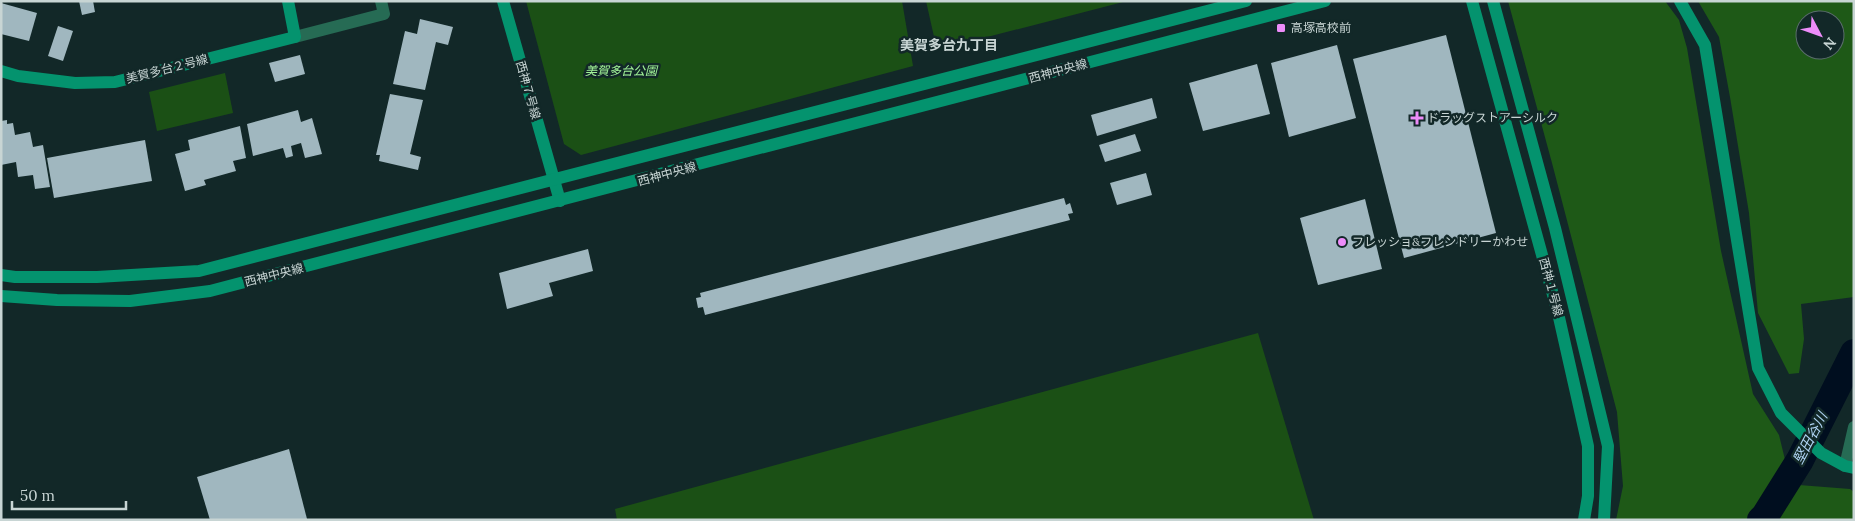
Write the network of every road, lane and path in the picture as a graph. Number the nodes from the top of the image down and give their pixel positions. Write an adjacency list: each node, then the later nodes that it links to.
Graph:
1 (288, 1): 9 (street)
2 (381, 1): 9 (street)
3 (503, 1): 11 (street, 西神７号線)
4 (1246, 1): 11 (street, 西神中央線)
5 (1325, 1): 12 (street, 西神中央線)
6 (1472, 1): 17 (street, 西神１号線)
7 (1493, 1): 18 (street, 西神１号線)
8 (1680, 1): 16 (street)
9 (295, 38): 10 (street, 美賀多台２号線)
10 (1, 71)
11 (554, 180): 12 (street, 西神７号線); 13 (street, 西神中央線)
12 (560, 201): 14 (street, 西神中央線)
13 (1, 275)
14 (1, 296)
15 (1854, 427): 16 (street)
16 (1849, 467)
17 (1584, 520)
18 (1604, 520)

